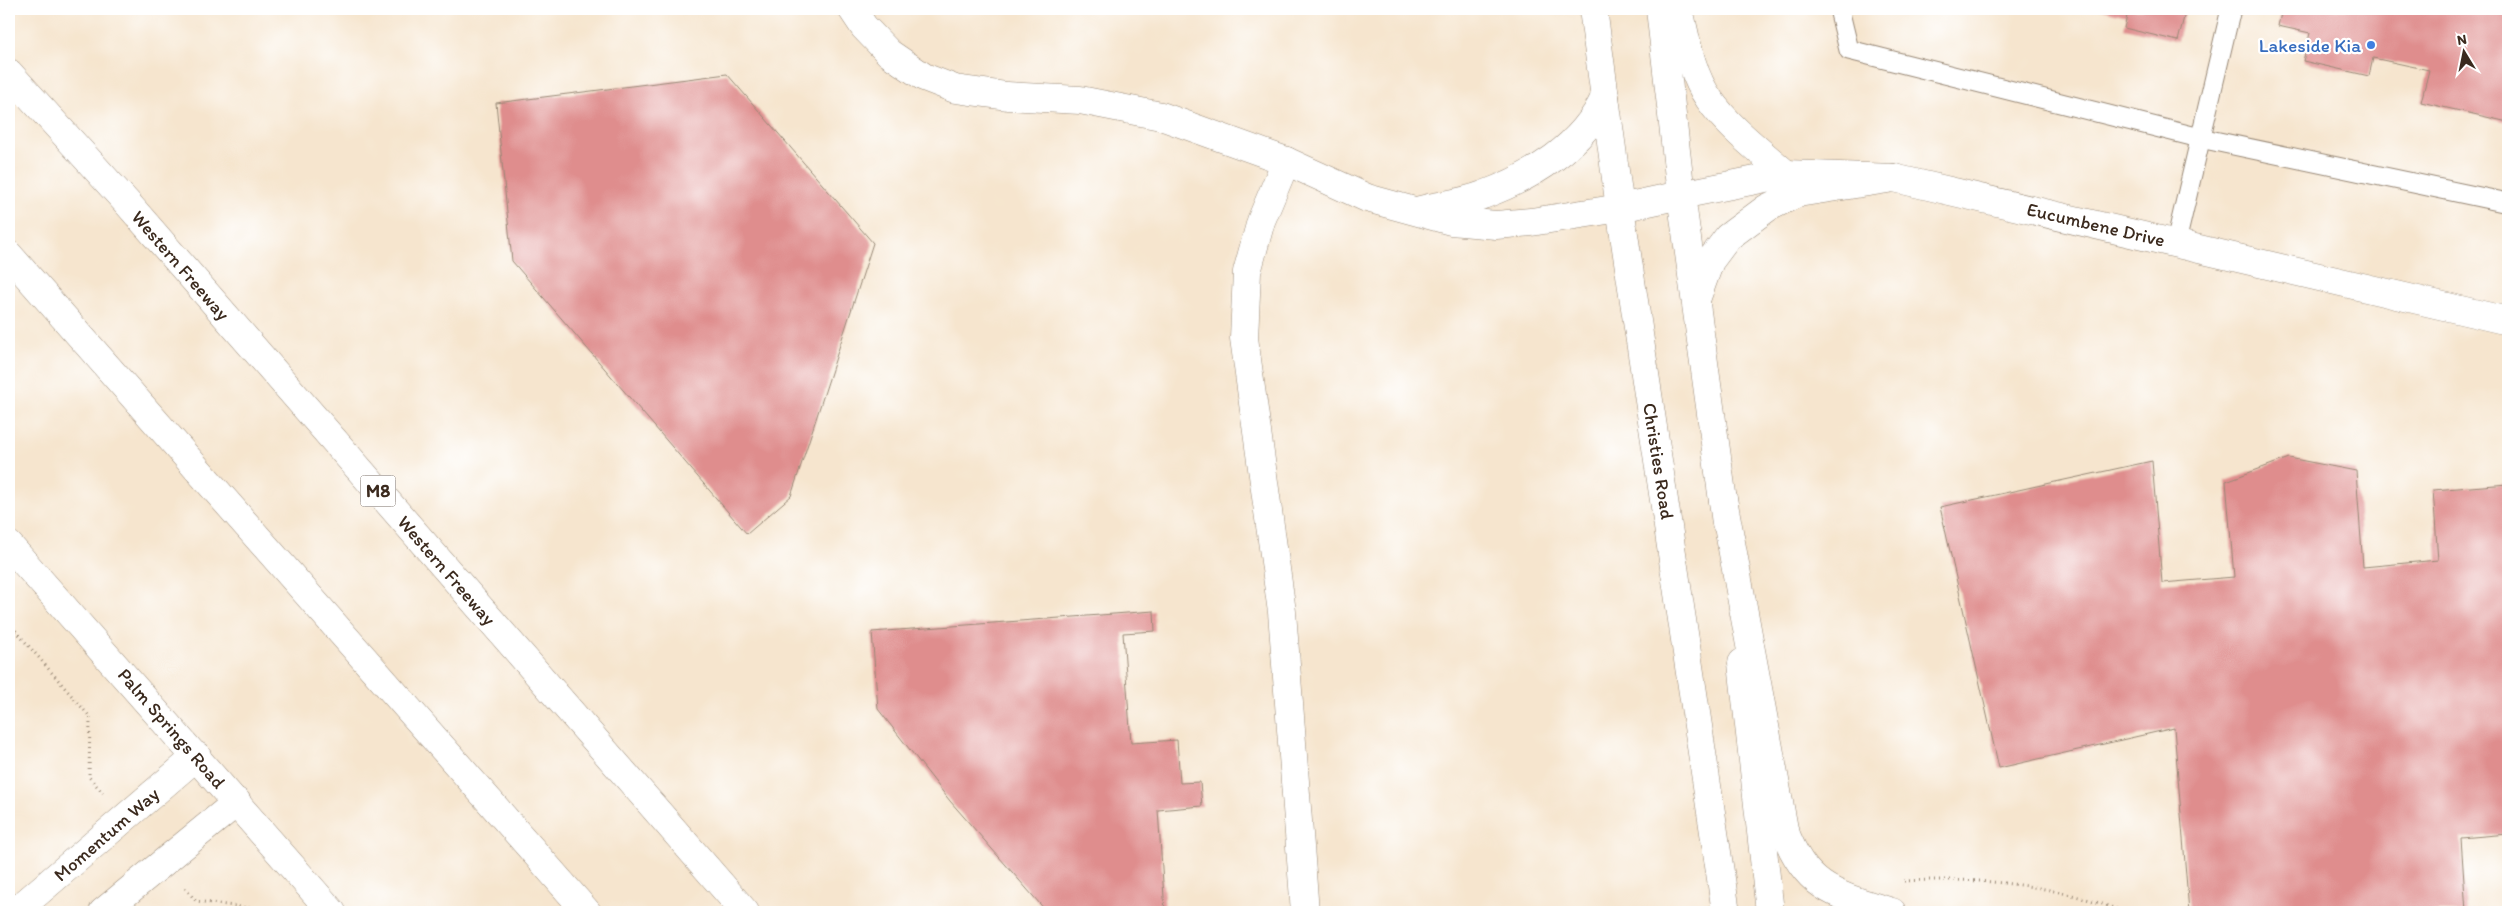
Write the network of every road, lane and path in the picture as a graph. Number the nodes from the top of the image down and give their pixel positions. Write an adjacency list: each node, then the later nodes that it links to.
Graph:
1 (852, 9): 10 (main road, Eucumbene Drive)
2 (1593, 9): 8 (main road, Christies Road)
3 (1660, 9): 13 (main road)
4 (1680, 9): 11 (main road)
5 (1839, 9): 9 (lane)
6 (2231, 9): 9 (lane)
7 (9, 73): 30 (main road, Western Freeway / M8)
8 (1605, 97): 15 (main road, Christies Road); 16 (main road)
9 (2200, 138): 14 (lane); 17 (lane)
10 (1286, 161): 16 (main road, Eucumbene Drive); 31 (main road)
11 (1786, 174): 12 (main road, Eucumbene Drive); 13 (main road, Eucumbene Drive)
12 (1894, 178): 17 (main road, Eucumbene Drive); 19 (main road)
13 (1681, 195): 15 (main road, Eucumbene Drive); 19 (main road)
14 (2508, 203)
15 (1620, 208): 16 (main road, Eucumbene Drive); 32 (main road, Christies Road)
16 (1418, 210)
17 (2176, 242): 20 (main road, Eucumbene Drive)
18 (9, 255): 29 (main road)
19 (1695, 301): 21 (main road)
20 (2508, 321)
21 (1723, 499): 33 (main road); 34 (main road)
22 (9, 545): 23 (main road, Palm Springs Road)
23 (197, 756): 24 (main road, Palm Springs Road); 26 (main road, Momentum Way)
24 (237, 802): 27 (main road); 28 (main road, Palm Springs Road)
25 (1936, 879): 35 (path)
26 (15, 912)
27 (103, 912)
28 (332, 912)
29 (587, 912)
30 (745, 912)
31 (1305, 912)
32 (1726, 912)
33 (1770, 912)
34 (1892, 912)
35 (2124, 912)

